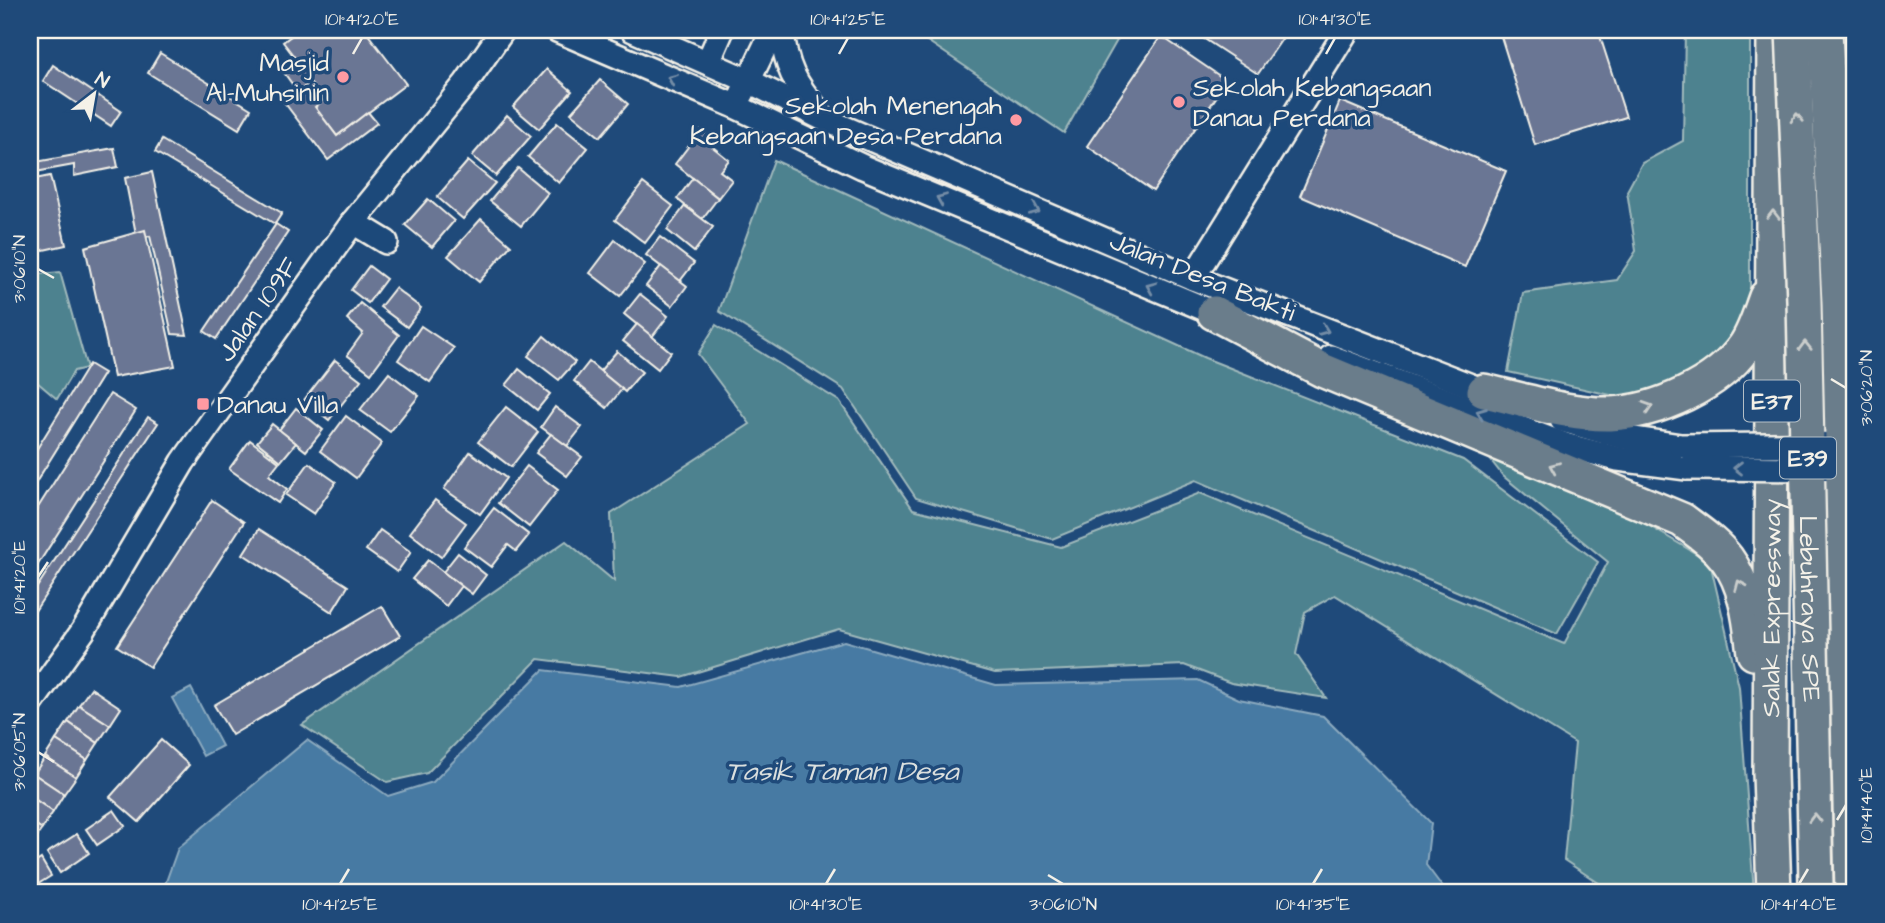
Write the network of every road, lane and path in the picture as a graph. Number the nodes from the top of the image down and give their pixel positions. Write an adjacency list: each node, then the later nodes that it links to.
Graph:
1 (503, 30): 16 (street, Jalan 109F)
2 (557, 30): 14 (street, Jalan Desa Bakti, one-way to 2)
3 (633, 30): 12 (street, Jalan Desa Bakti)
4 (722, 30): 12 (street)
5 (773, 30): 13 (street)
6 (782, 30): 15 (street)
7 (1347, 30): 19 (street)
8 (1774, 30): 18 (highway, Salak Expressway / E37, one-way to 8)
9 (1793, 30): 30 (highway, Lebuhraya SPE / E39, one-way to 9, bridge)
10 (1825, 30): 31 (highway, Lebuhraya SPE / E39, bridge)
11 (1835, 30): 24 (highway)
12 (708, 62): 13 (street, Jalan Desa Bakti)
13 (748, 81): 14 (street); 15 (street, Jalan Desa Bakti)
14 (735, 106): 20 (street, Jalan Desa Bakti, one-way to 14)
15 (824, 119): 19 (street, Jalan Desa Bakti, one-way to 19)
16 (353, 222): 17 (street); 26 (street, Jalan 109F)
17 (386, 242)
18 (1772, 273): 21 (highway, one-way to 18); 28 (highway, Salak Expressway / E37)
19 (1192, 278): 21 (street, Jalan Desa Bakti, one-way to 21)
20 (1214, 313): 23 (street, Jalan Desa Bakti, one-way to 20, bridge); 28 (highway, one-way to 20)
21 (1484, 391): 22 (street, Jalan Desa Bakti, bridge)
22 (1855, 444)
23 (1855, 469)
24 (1848, 514): 25 (highway); 27 (highway)
25 (1855, 601)
26 (30, 705)
27 (1855, 734)
28 (1770, 773): 29 (highway, Salak Expressway / E37)
29 (1774, 893)
30 (1816, 893)
31 (1852, 893)

